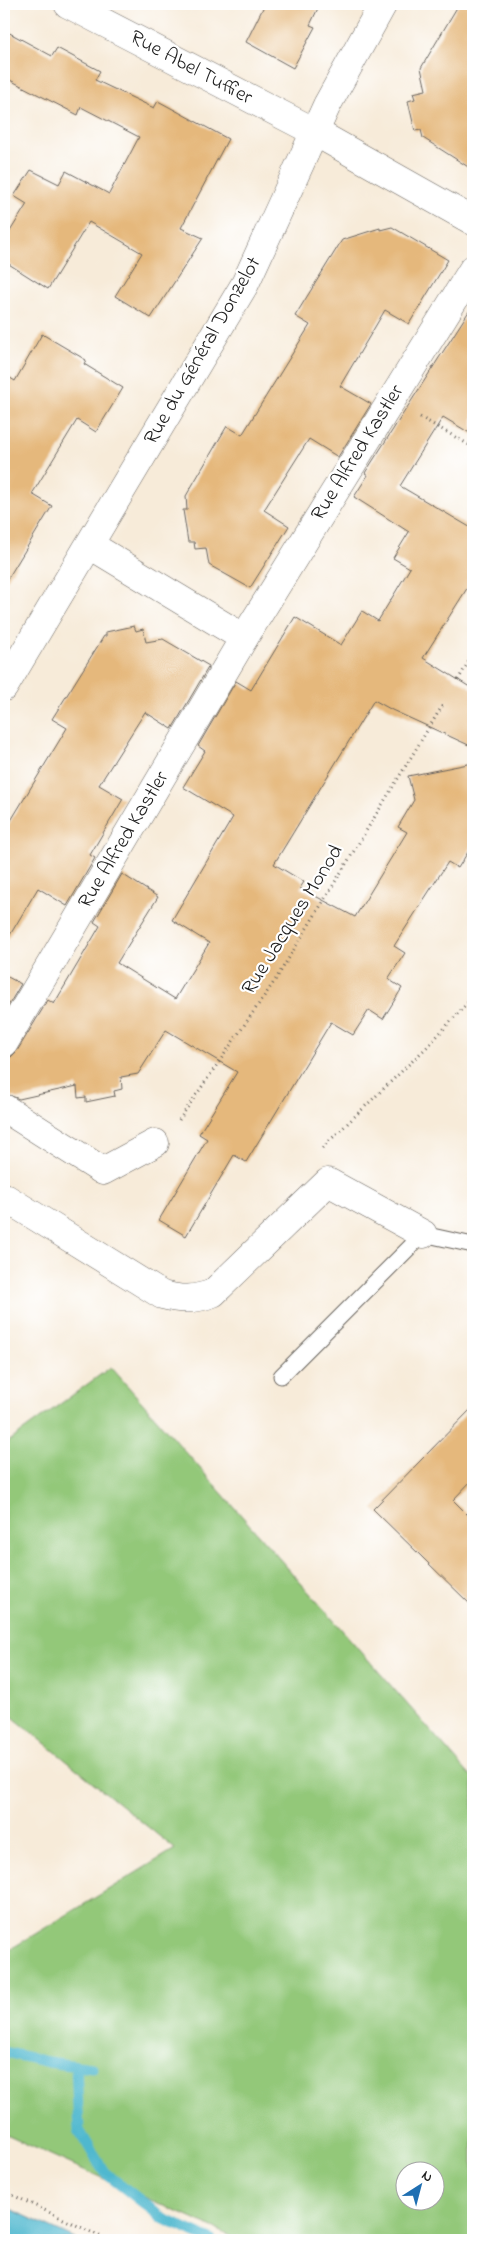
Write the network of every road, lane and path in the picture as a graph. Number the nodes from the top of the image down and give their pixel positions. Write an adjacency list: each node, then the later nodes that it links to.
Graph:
1 (68, 4): 3 (street, Rue Abel Tuffier)
2 (383, 4): 3 (street, Rue du Général Donzelot)
3 (315, 132): 4 (street, Rue Abel Tuffier); 8 (street, Rue du Général Donzelot)
4 (473, 221)
5 (473, 269): 6 (street, Rue Alfred Kastler)
6 (391, 400): 7 (path); 9 (street, Rue Alfred Kastler)
7 (473, 447)
8 (90, 546): 9 (street); 12 (street, Rue du Général Donzelot)
9 (244, 638): 14 (street, Rue Alfred Kastler)
10 (473, 654): 11 (path)
11 (458, 680)
12 (4, 687)
13 (444, 703): 16 (path, Rue Jacques Monod)
14 (4, 1043)
15 (4, 1108): 16 (street)
16 (156, 1143)
17 (4, 1198): 18 (street)
18 (423, 1234): 19 (lane); 20 (lane)
19 (473, 1245)
20 (281, 1376)
21 (4, 2191): 22 (path)
22 (108, 2240)

